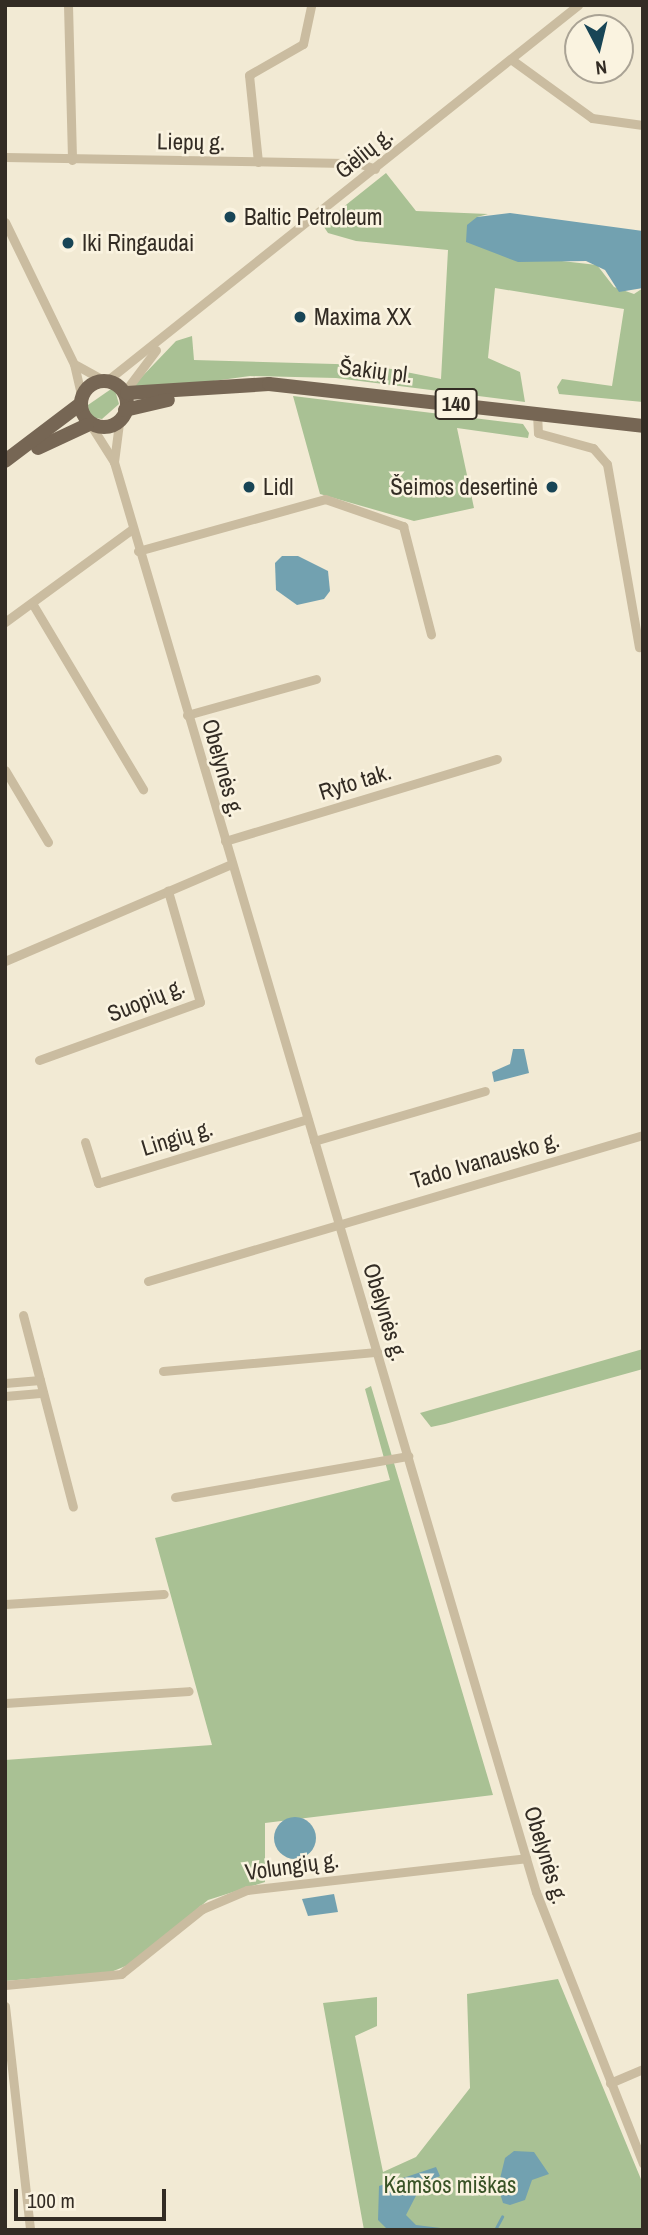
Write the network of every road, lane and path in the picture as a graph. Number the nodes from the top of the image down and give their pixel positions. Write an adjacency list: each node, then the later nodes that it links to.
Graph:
1 (68, 5): 7 (street)
2 (311, 5): 8 (street)
3 (579, 5): 4 (street, Gėlių g.)
4 (512, 60): 5 (street); 9 (street, Gėlių g.)
5 (643, 125)
6 (5, 157): 7 (street, Liepų g.)
7 (72, 160): 8 (street, Liepų g.)
8 (258, 162): 9 (street, Liepų g.)
9 (375, 169): 11 (street, Gėlių g.)
10 (5, 222): 12 (street)
11 (175, 332): 13 (street, Gėlių g.); 15 (street, Gėlių g.)
12 (74, 364): 13 (street); 16 (street)
13 (106, 380): 15 (main road); 16 (main road, 140)
14 (228, 386): 15 (main road, Šakių pl. / 140); 17 (main road, Šakių pl. / 140); 18 (main road, Šakių pl. / 140)
15 (127, 391): 17 (main road)
16 (80, 402): 19 (main road); 22 (main road, 140)
17 (122, 412): 19 (main road, 140); 21 (street, Obelynės g.)
18 (537, 414): 20 (main road, Šakių pl. / 140); 28 (street)
19 (90, 426): 21 (street, Obelynės g.); 22 (main road, 140)
20 (643, 426)
21 (114, 462): 23 (street, Obelynės g.)
22 (5, 463)
23 (132, 529): 24 (street, Obelynės g.); 25 (street)
24 (138, 551): 27 (street); 30 (street, Obelynės g.)
25 (32, 603): 26 (street); 33 (street)
26 (5, 622)
27 (431, 634)
28 (639, 647)
29 (316, 679): 30 (street)
30 (187, 715): 34 (street, Obelynės g.)
31 (497, 759): 34 (street, Ryto tak.)
32 (5, 771): 35 (street)
33 (143, 789)
34 (225, 841): 36 (street, Obelynės g.)
35 (48, 842)
36 (231, 864): 37 (street); 41 (street, Obelynės g.)
37 (168, 891): 38 (street); 39 (street, Suopių g.)
38 (5, 961)
39 (39, 1060)
40 (485, 1091): 43 (street)
41 (307, 1119): 43 (street, Obelynės g.); 44 (street, Lingių g.)
42 (643, 1135): 45 (street, Tado Ivanausko g.)
43 (314, 1141): 45 (street, Obelynės g.)
44 (85, 1142)
45 (338, 1222): 46 (street, Tado Ivanausko g.); 48 (street, Obelynės g.)
46 (148, 1281)
47 (23, 1315): 50 (street)
48 (377, 1352): 49 (street); 54 (street, Obelynės g.)
49 (163, 1371)
50 (40, 1380): 51 (street); 52 (street)
51 (5, 1383)
52 (43, 1393): 53 (street); 56 (street)
53 (5, 1396)
54 (408, 1456): 55 (street); 61 (street, Obelynės g.)
55 (175, 1497)
56 (73, 1507)
57 (164, 1594): 58 (street)
58 (5, 1604)
59 (189, 1690): 60 (street)
60 (5, 1703)
61 (526, 1858): 62 (street, Volungių g.); 65 (street, Obelynės g.)
62 (5, 1985)
63 (5, 2006): 67 (street)
64 (643, 2069): 65 (street)
65 (610, 2083): 66 (street, Obelynės g.)
66 (643, 2164)
67 (30, 2230)

